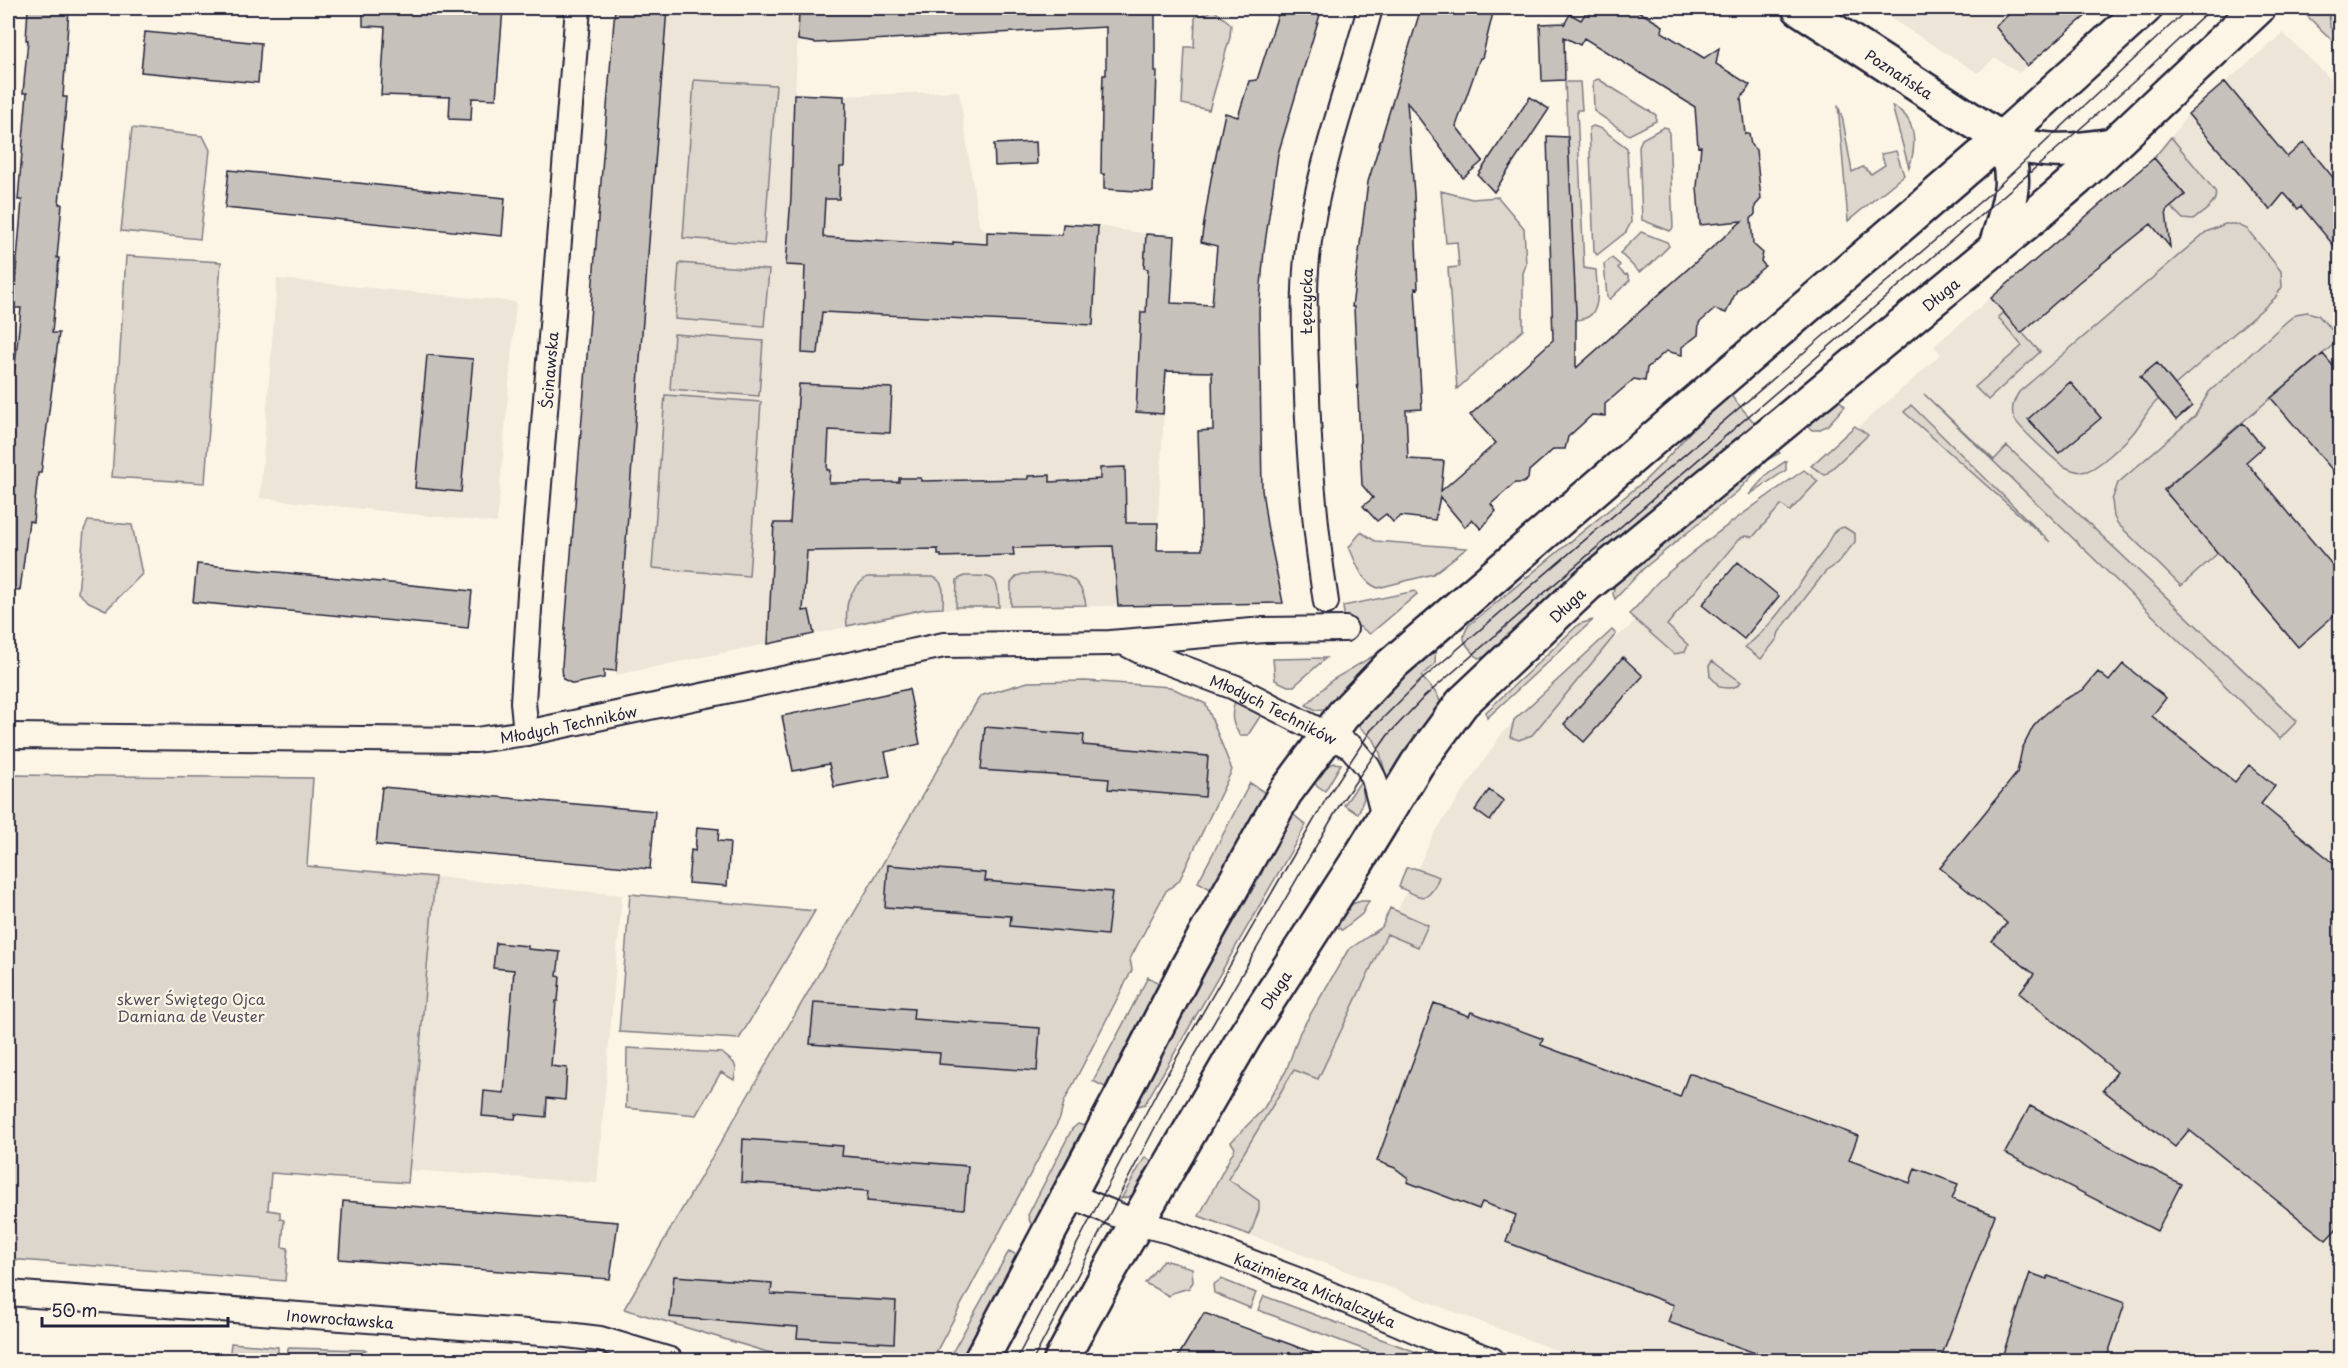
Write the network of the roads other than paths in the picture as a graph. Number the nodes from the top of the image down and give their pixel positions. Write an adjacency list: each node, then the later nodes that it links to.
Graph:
1 (578, 8): 12 (street, Ścinawska)
2 (1370, 8): 9 (street, Łęczycka)
3 (1799, 8): 6 (street, Poznańska)
4 (2145, 8): 6 (street)
5 (2258, 8): 7 (street, Długa)
6 (2001, 139): 7 (street, Poznańska); 8 (street); 13 (street)
7 (2112, 145): 8 (street, Długa)
8 (1995, 249): 15 (street, Długa)
9 (1326, 602)
10 (1345, 629): 11 (street, Młodych Techników)
11 (1123, 642): 12 (street, Młodych Techników); 13 (street, Młodych Techników)
12 (526, 733): 14 (street, Młodych Techników)
13 (1328, 735): 15 (street, Młodych Techników); 16 (street)
14 (8, 736)
15 (1384, 817): 17 (street, Długa)
16 (1069, 1195): 17 (street, Kazimierza Michalczyka); 20 (street)
17 (1137, 1223): 21 (street, Długa); 22 (street, Kazimierza Michalczyka)
18 (8, 1293): 19 (street, Inowrocławska)
19 (670, 1360)
20 (981, 1360)
21 (1060, 1360)
22 (1492, 1360)

